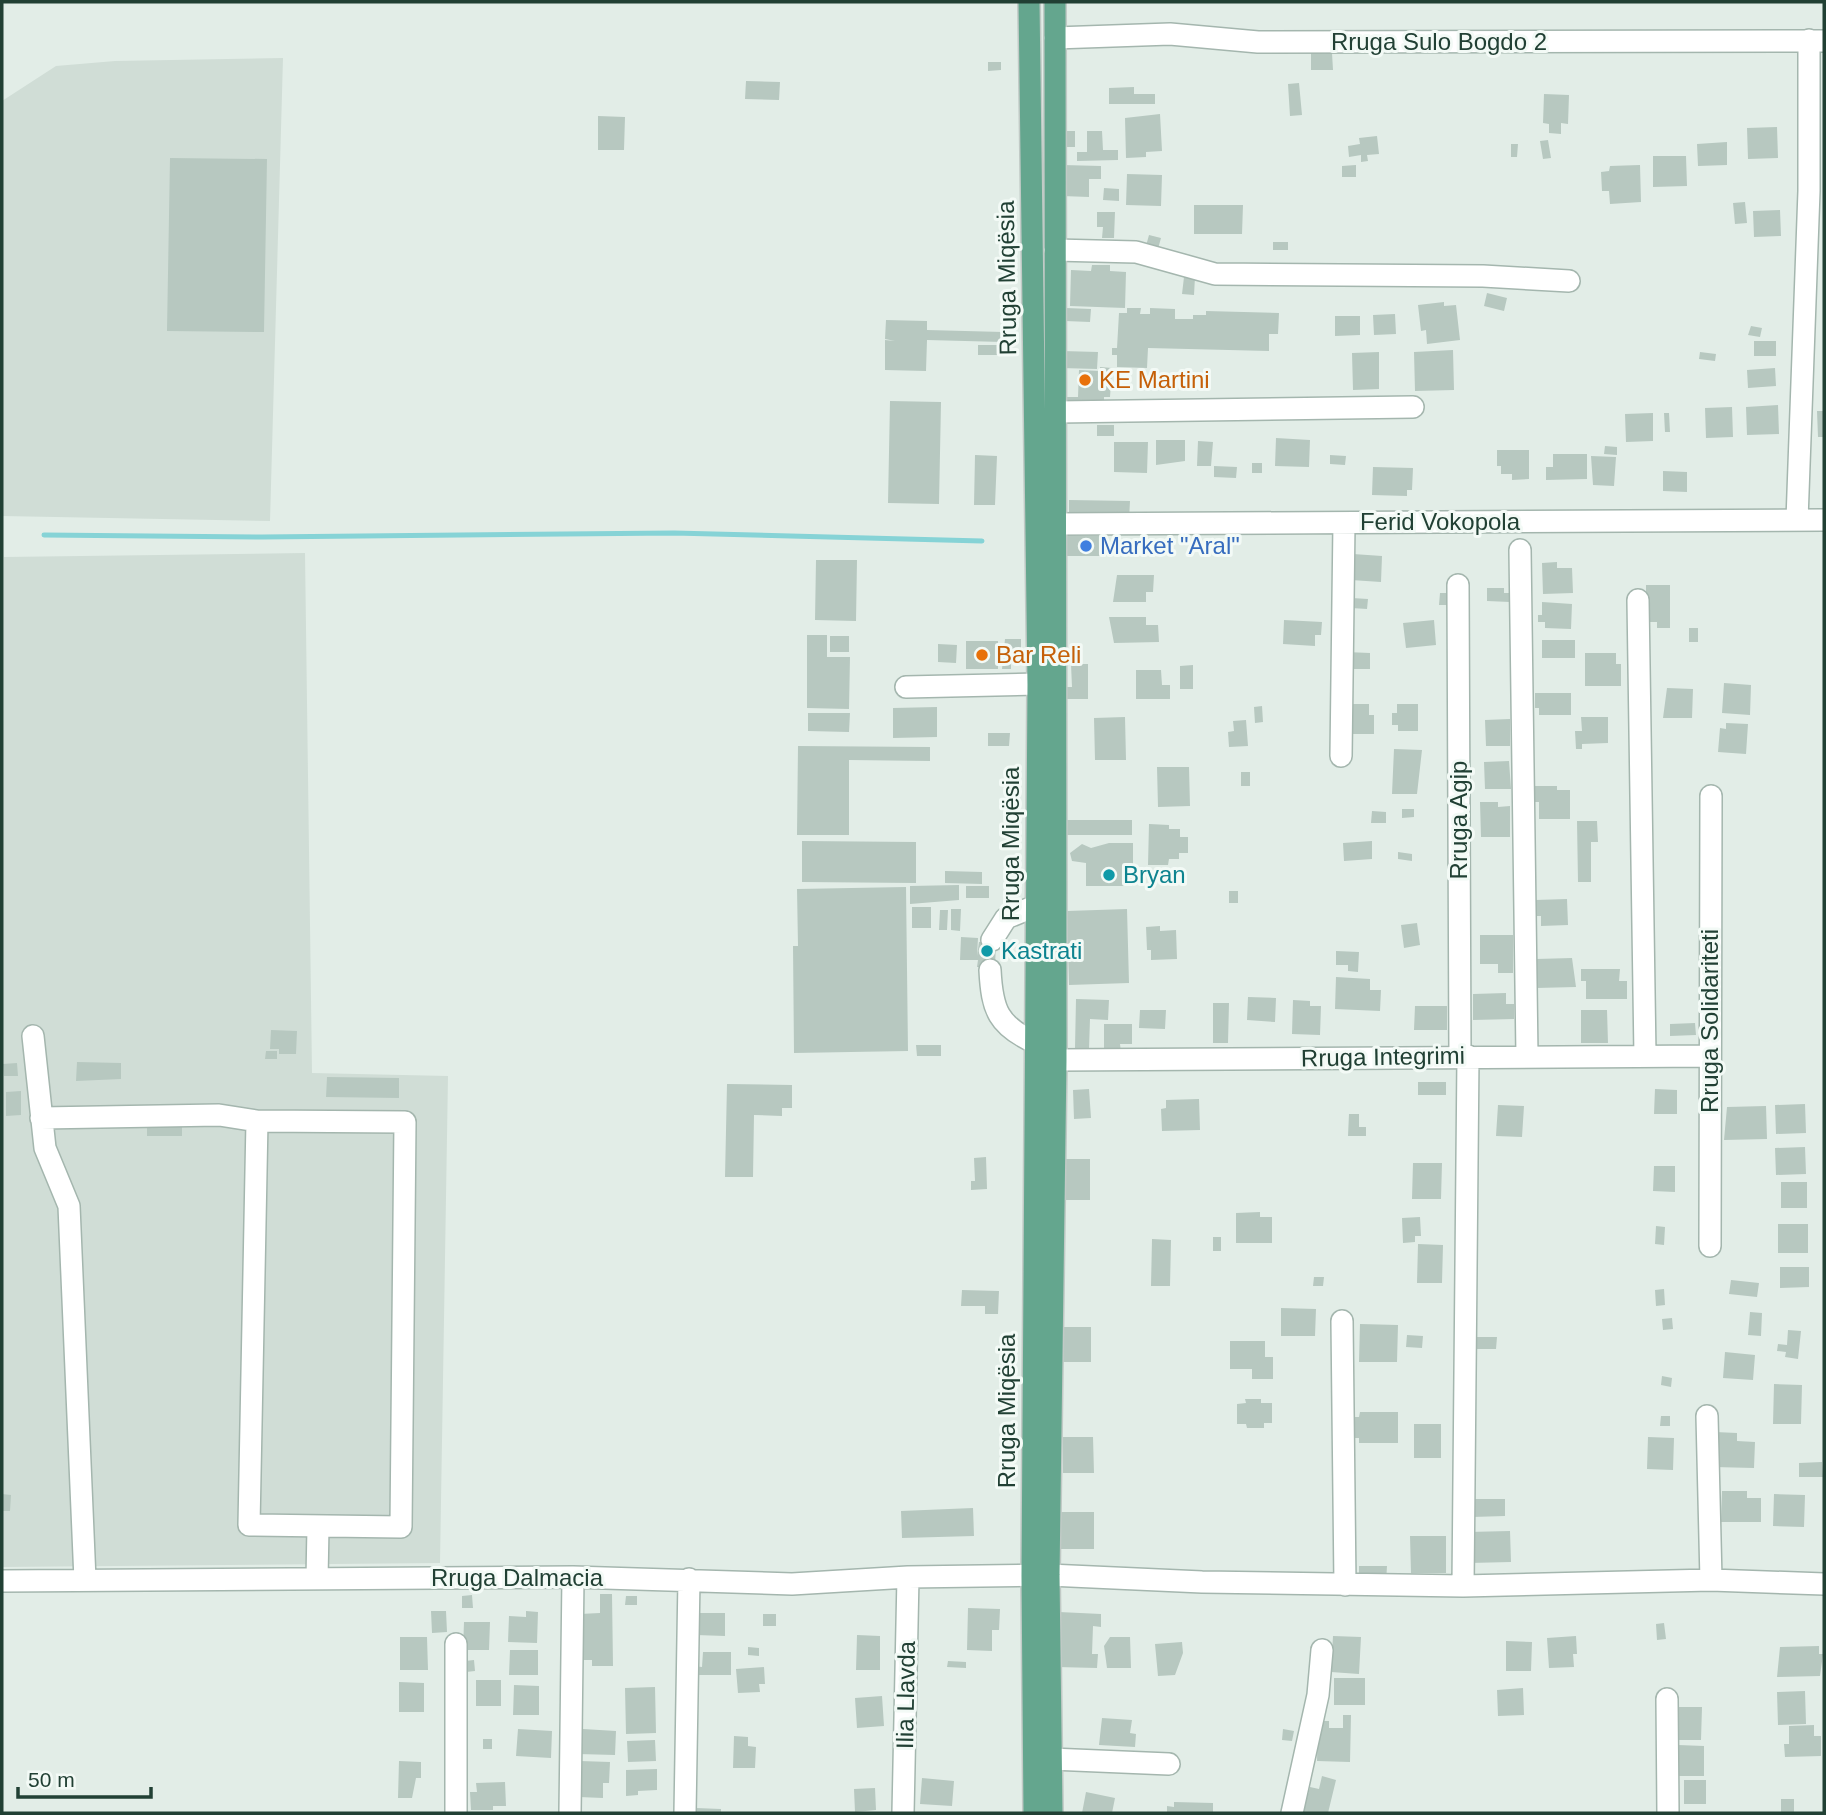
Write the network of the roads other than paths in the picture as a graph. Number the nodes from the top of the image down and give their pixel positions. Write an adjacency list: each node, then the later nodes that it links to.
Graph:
1 (1029, 2): 16 (main road, Rruga Miqësia)
2 (1055, 2): 3 (main road, Rruga Miqësia)
3 (1055, 31): 4 (street, Rruga Sulo Bogdo 2); 5 (main road, Rruga Miqësia)
4 (1817, 40): 9 (street)
5 (1055, 250): 6 (street); 8 (main road, Rruga Miqësia)
6 (1569, 281)
7 (1413, 407): 8 (street)
8 (1057, 412): 12 (main road, Rruga Miqësia)
9 (1797, 520): 10 (street, Ferid Vokopola); 11 (street, Ferid Vokopola)
10 (1824, 520)
11 (1344, 523): 12 (street, Ferid Vokopola); 18 (street)
12 (1056, 524): 29 (main road, Rruga Miqësia)
13 (1520, 550): 26 (street)
14 (1458, 585): 25 (street, Rruga Agip)
15 (1638, 600): 27 (street)
16 (1038, 684): 17 (street); 20 (main road, Rruga Miqësia)
17 (906, 687)
18 (1341, 756)
19 (1711, 796): 28 (street, Rruga Solidariteti)
20 (1038, 905): 21 (street); 24 (main road, Rruga Miqësia)
21 (992, 940)
22 (990, 970): 24 (street)
23 (33, 1036): 30 (street)
24 (1036, 1043): 36 (main road, Rruga Miqësia)
25 (1464, 1056): 26 (street, Rruga Integrimi); 29 (street, Rruga Integrimi); 46 (street, Rruga Agip)
26 (1527, 1056): 27 (street, Rruga Integrimi)
27 (1644, 1056): 28 (street, Rruga Integrimi)
28 (1710, 1056): 32 (street, Rruga Solidariteti)
29 (1056, 1060): 36 (main road, Rruga Miqësia)
30 (41, 1118): 31 (street); 41 (street)
31 (257, 1121): 35 (street); 35 (street)
32 (1710, 1246)
33 (1342, 1321): 45 (street)
34 (1707, 1416): 42 (street)
35 (318, 1527): 39 (street)
36 (1041, 1575): 38 (street, Rruga Dalmacia); 45 (street, Rruga Dalmacia); 50 (main road, Rruga Miqësia); 56 (main road, Rruga Miqësia)
37 (573, 1577): 39 (street, Rruga Dalmacia); 40 (street, Rruga Dalmacia); 53 (street)
38 (908, 1577): 40 (street, Rruga Dalmacia); 55 (street, Ilia Llavda)
39 (317, 1579): 41 (street, Rruga Dalmacia)
40 (689, 1579): 54 (street)
41 (85, 1580): 43 (street, Rruga Dalmacia)
42 (1712, 1580): 44 (street, Rruga Dalmacia); 46 (street, Rruga Dalmacia)
43 (2, 1581)
44 (1824, 1584)
45 (1345, 1585): 46 (street, Rruga Dalmacia)
46 (1463, 1586)
47 (456, 1644): 52 (street)
48 (1322, 1650): 58 (street)
49 (1667, 1699): 59 (street)
50 (1051, 1759): 51 (street); 57 (main road, Rruga Miqësia)
51 (1168, 1764)
52 (456, 1813)
53 (570, 1813)
54 (685, 1813)
55 (903, 1813)
56 (1034, 1813)
57 (1052, 1813)
58 (1292, 1813)
59 (1668, 1813)

